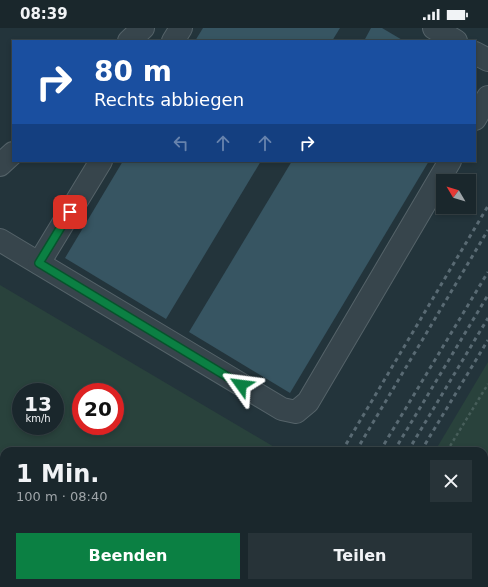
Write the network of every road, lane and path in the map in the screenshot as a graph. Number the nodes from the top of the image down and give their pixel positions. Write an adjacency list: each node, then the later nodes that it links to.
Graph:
1 (143, 28): 4 (lane)
2 (181, 28): 5 (lane)
3 (434, 28): 6 (lane)
4 (130, 40)
5 (174, 40)
6 (454, 40)
7 (476, 53): 8 (lane)
8 (488, 60)
9 (488, 97): 10 (lane)
10 (476, 117)
11 (12, 154): 14 (lane)
12 (100, 162): 16 (lane)
13 (449, 162): 16 (lane)
14 (0, 165)
15 (0, 240): 16 (lane)
16 (39, 263)
17 (488, 384): 18 (path)
18 (449, 447)

